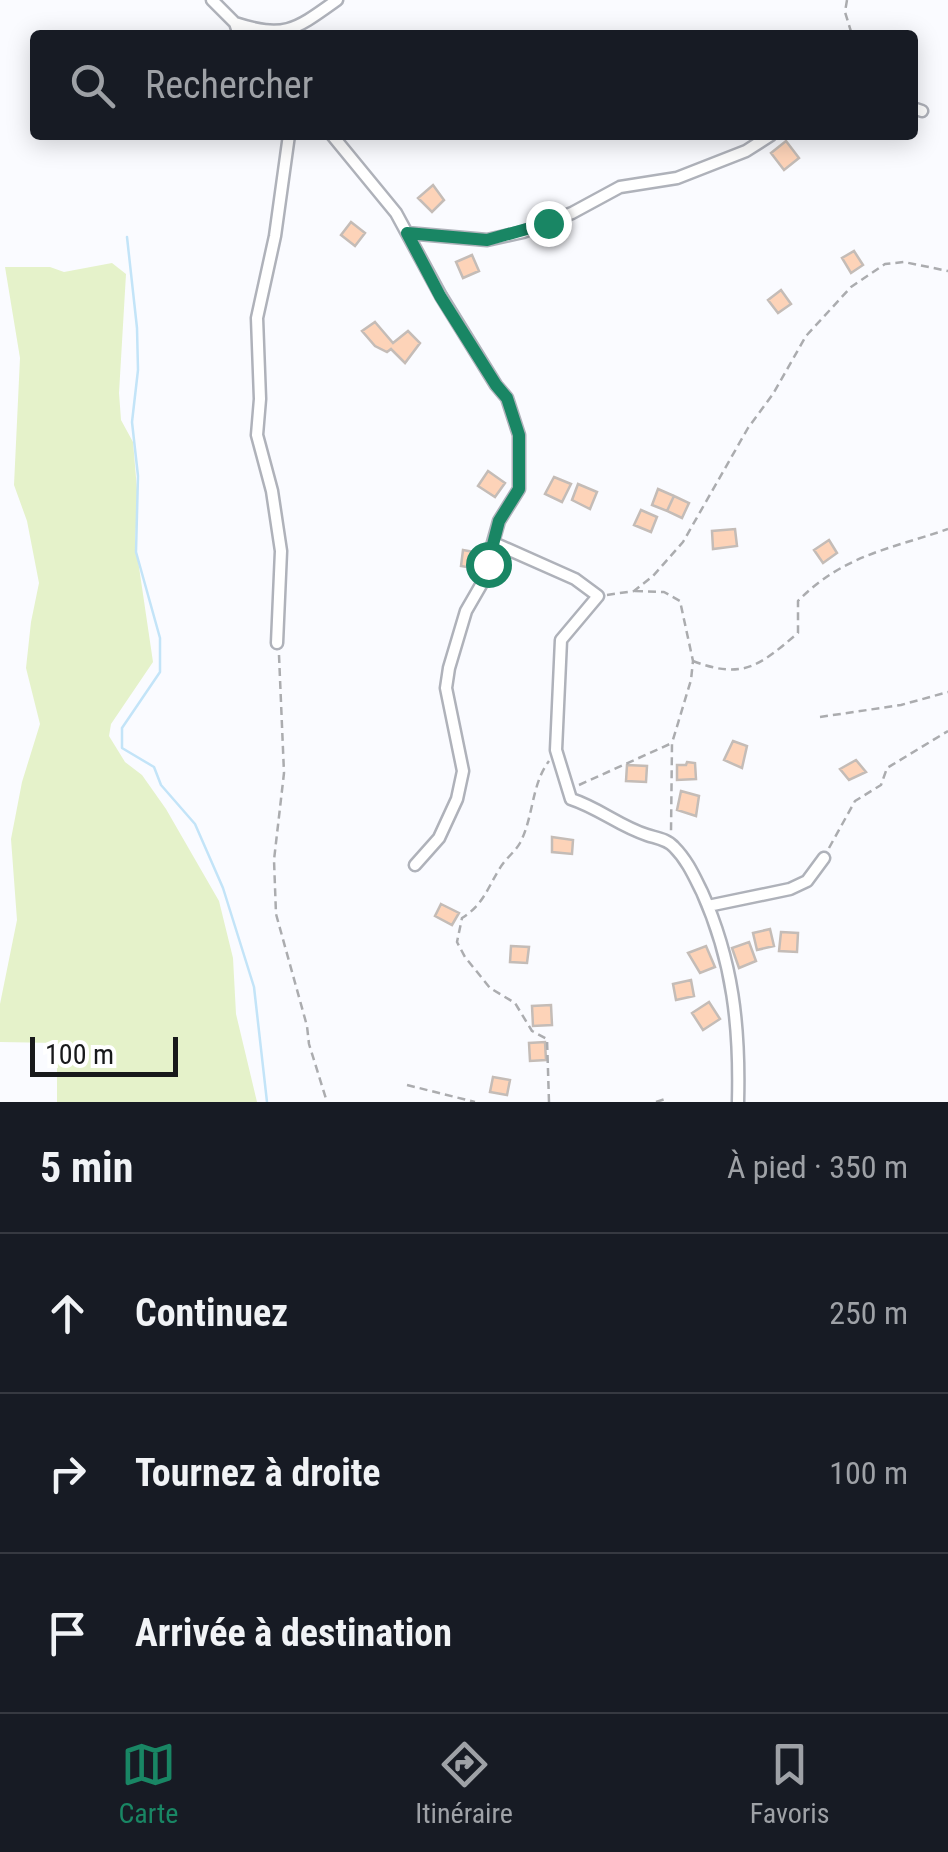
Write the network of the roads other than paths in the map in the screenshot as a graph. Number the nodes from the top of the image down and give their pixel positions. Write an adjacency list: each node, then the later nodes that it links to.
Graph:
1 (212, 0): 3 (street)
2 (337, 0): 6 (street)
3 (235, 22): 4 (street); 5 (street)
4 (238, 30)
5 (258, 30)
6 (282, 30)
7 (288, 140): 12 (street)
8 (336, 140): 10 (street)
9 (763, 140): 10 (street)
10 (407, 233): 11 (street)
11 (494, 543): 14 (street); 15 (street)
12 (278, 643)
13 (824, 858): 15 (street)
14 (416, 866)
15 (708, 906): 16 (street)
16 (738, 1102)

